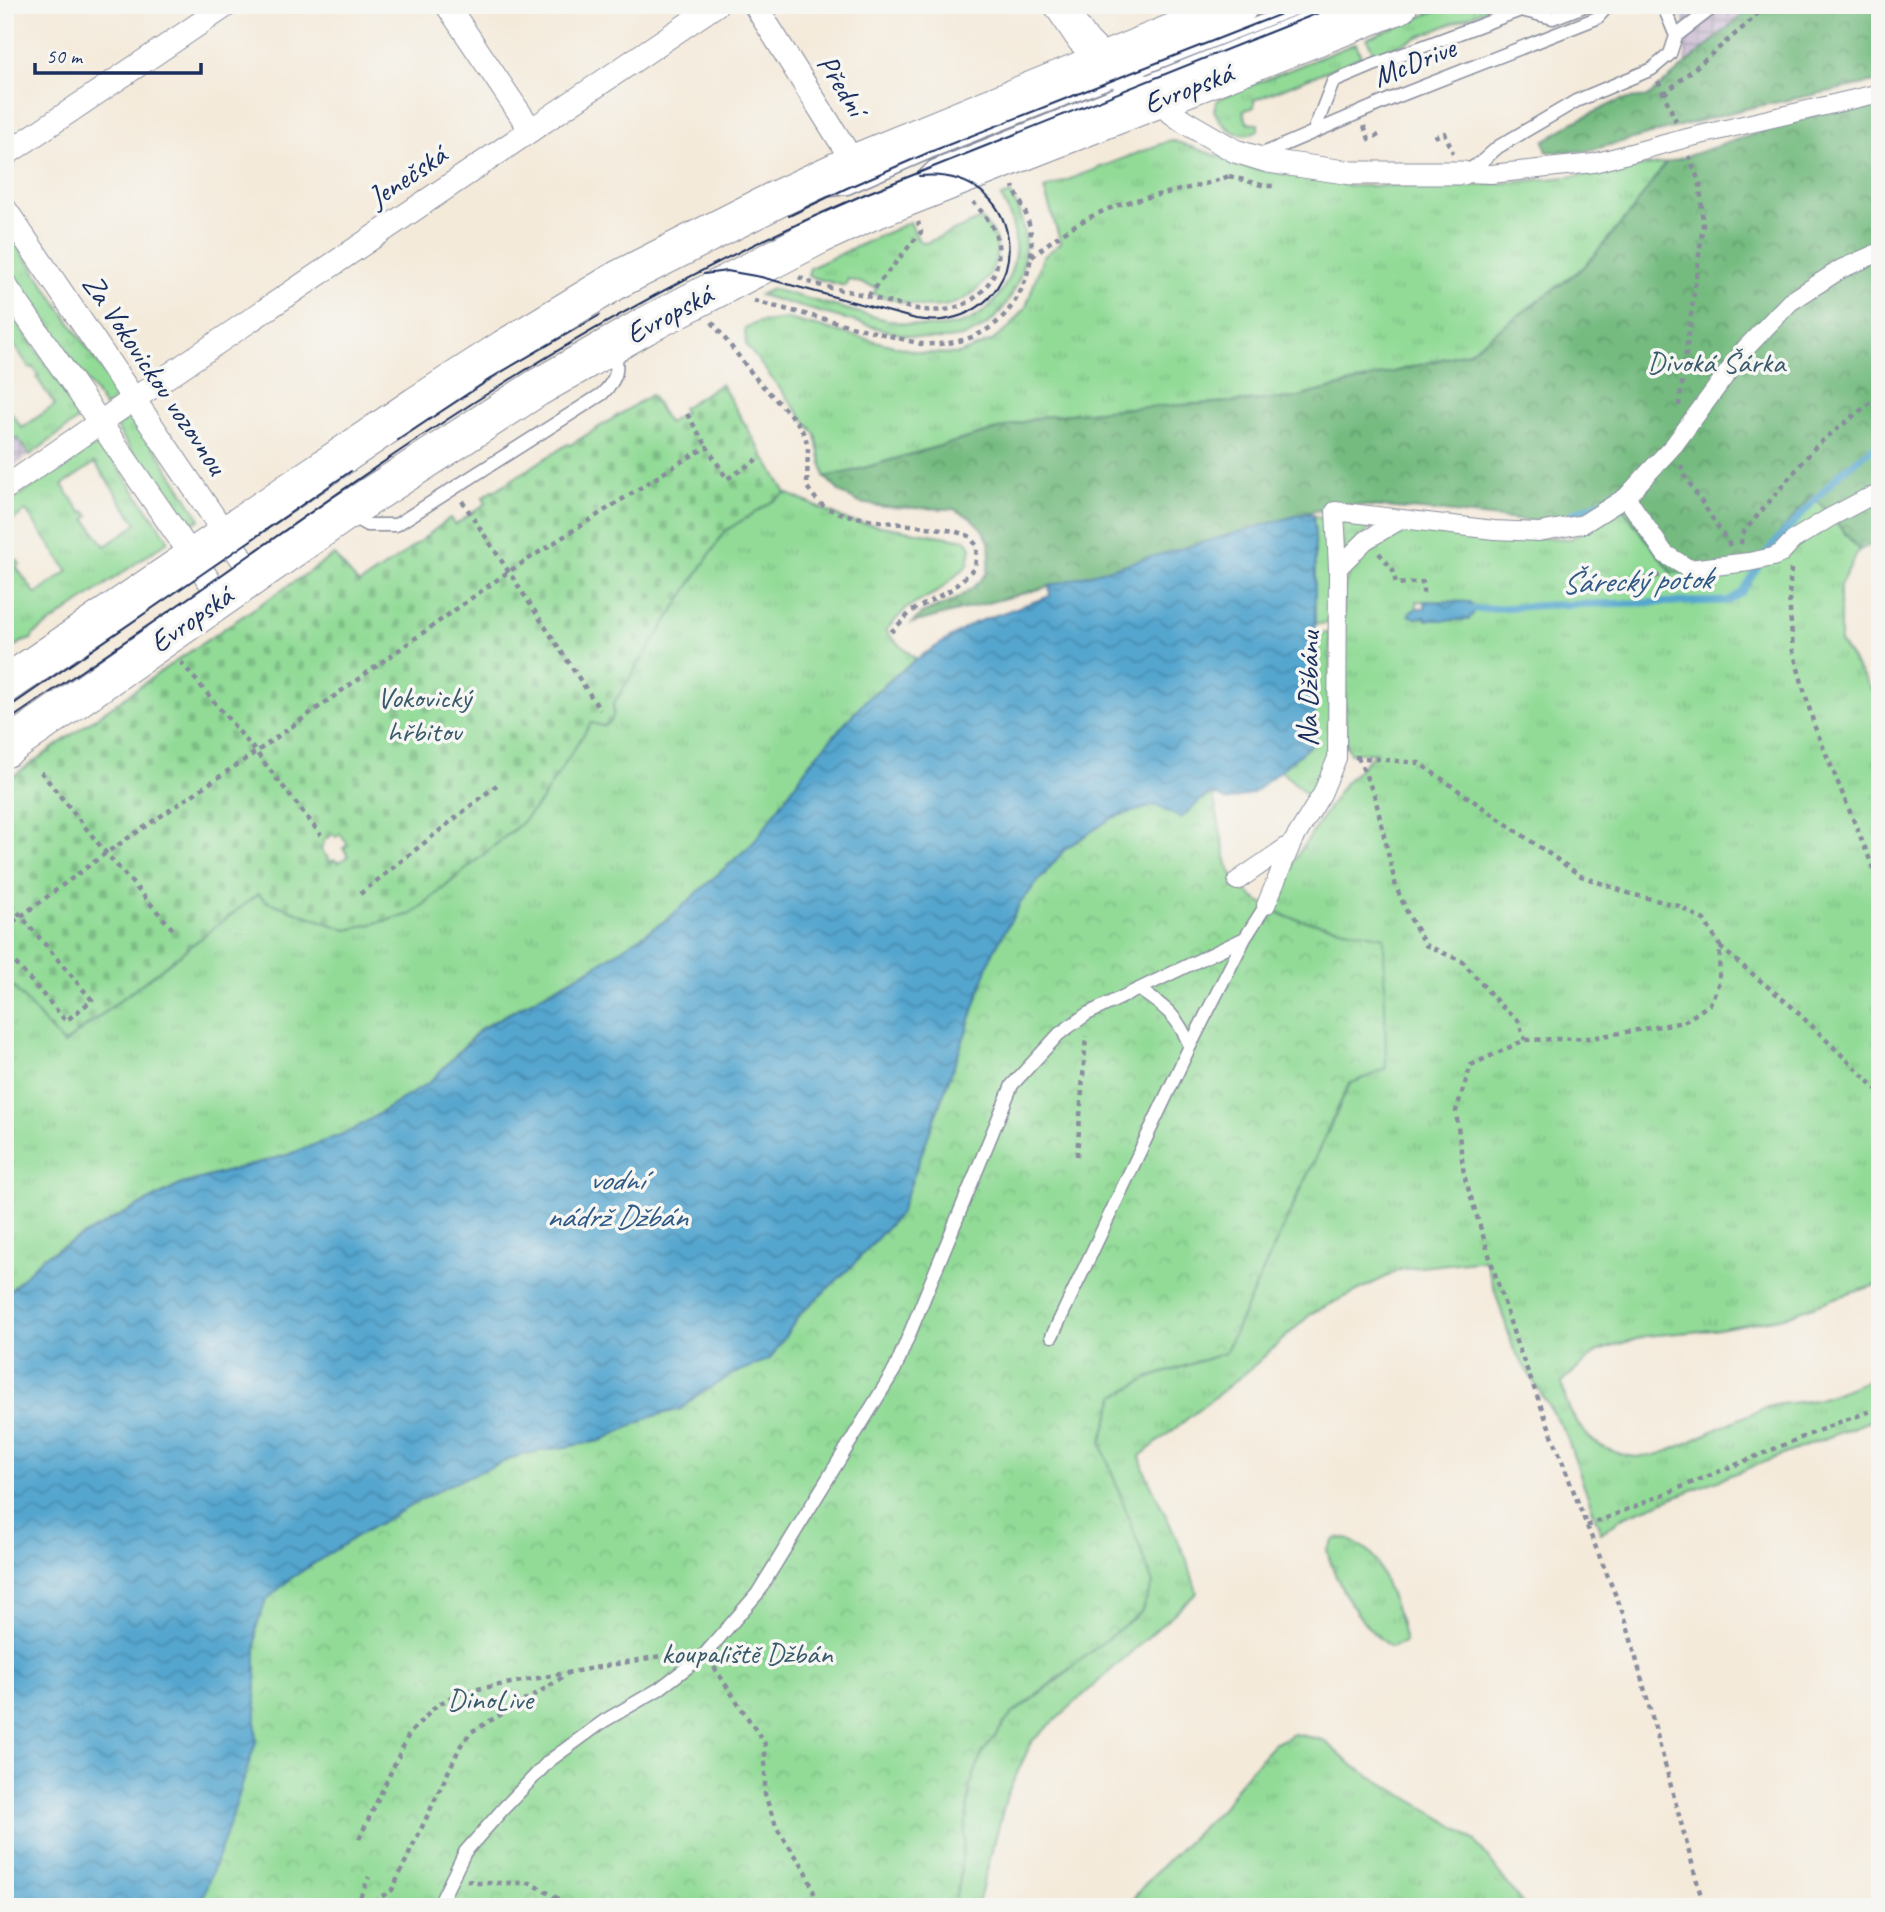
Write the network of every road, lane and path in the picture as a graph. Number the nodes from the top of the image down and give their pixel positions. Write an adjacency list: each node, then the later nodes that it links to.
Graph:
1 (227, 5): 26 (street)
2 (447, 5): 21 (street)
3 (716, 5): 21 (street, Jenečská)
4 (755, 5): 27 (street, Přední)
5 (1059, 5): 17 (street)
6 (1240, 5): 17 (main road, Evropská)
7 (1304, 5): 17 (lane)
8 (1338, 5): 17 (lane)
9 (1399, 5): 17 (main road, Evropská)
10 (1587, 5): 22 (lane)
11 (1663, 5): 15 (lane)
12 (1716, 5): 15 (lane)
13 (1766, 5): 19 (path)
14 (1605, 6): 22 (lane, McDrive)
15 (1676, 36): 29 (lane)
16 (1658, 80): 19 (path)
17 (1130, 81): 27 (main road, Evropská); 28 (street); 32 (lane); 33 (main road, Evropská)
18 (1880, 93): 23 (street)
19 (1664, 94): 23 (path)
20 (1361, 118): 24 (path)
21 (531, 130): 44 (street, Jenečská)
22 (1314, 131): 28 (lane, McDrive)
23 (1681, 133): 29 (street); 47 (path)
24 (1379, 135)
25 (1434, 137): 29 (path)
26 (5, 155)
27 (854, 163): 32 (main road, Evropská)
28 (1248, 164): 29 (street); 36 (path)
29 (1460, 168)
30 (1012, 183): 36 (path)
31 (967, 195): 39 (path)
32 (778, 199): 56 (main road, Evropská)
33 (908, 207): 39 (path); 42 (main road, Evropská)
34 (5, 209): 44 (street, Za Vokovickou vozovnou)
35 (1880, 253): 47 (street)
36 (1031, 257): 40 (path)
37 (799, 279): 39 (path)
38 (5, 285): 46 (street)
39 (868, 296)
40 (751, 301)
41 (705, 314): 68 (path)
42 (615, 343): 51 (lane); 54 (main road, Evropská)
43 (1880, 395): 59 (path)
44 (134, 399): 46 (street, Jenečská); 56 (street, Za Vokovickou vozovnou)
45 (687, 414): 48 (path)
46 (100, 422): 50 (street, Jenečská); 58 (street)
47 (1674, 444): 53 (street); 59 (path)
48 (707, 447): 49 (path); 63 (path)
49 (759, 458)
50 (5, 488)
51 (453, 490): 54 (lane); 63 (path)
52 (1880, 494): 57 (street)
53 (1626, 497): 55 (street, Na Džbánu); 60 (street)
54 (344, 513): 64 (main road, Evropská)
55 (1402, 519): 61 (street); 61 (street, Na Džbánu)
56 (227, 536): 58 (main road, Evropská); 64 (street, Za Vokovickou vozovnou)
57 (1793, 540): 59 (street); 82 (path)
58 (194, 558): 67 (street); 70 (main road, Evropská)
59 (1745, 562): 60 (street)
60 (1683, 565): 65 (path)
61 (1338, 568): 75 (street, Na Džbánu)
62 (1393, 570): 66 (path)
63 (508, 572): 71 (path); 73 (path)
64 (253, 575): 67 (main road, Evropská)
65 (1586, 589)
66 (1423, 594)
67 (221, 598): 72 (main road, Evropská)
68 (891, 632)
69 (176, 655): 73 (path)
70 (5, 685)
71 (600, 710)
72 (5, 748)
73 (256, 752): 78 (path); 80 (path)
74 (1358, 757): 75 (path); 90 (path); 94 (path)
75 (1337, 758): 79 (street, Na Džbánu)
76 (41, 772): 80 (path)
77 (498, 785): 83 (path)
78 (321, 835)
79 (1292, 843): 81 (street, Na Džbánu); 85 (street, Na Džbánu)
80 (106, 853): 86 (path); 88 (path)
81 (1237, 881)
82 (1880, 884)
83 (360, 894)
84 (5, 897): 86 (path)
85 (1266, 905): 89 (lane)
86 (21, 915): 87 (path); 91 (path)
87 (5, 928)
88 (176, 933)
89 (1245, 938): 92 (lane); 95 (lane)
90 (1720, 946): 94 (path); 96 (path)
91 (5, 951)
92 (1140, 990): 93 (lane); 95 (lane)
93 (1087, 1014): 97 (path); 101 (lane)
94 (1525, 1040): 100 (path)
95 (1191, 1046): 98 (lane)
96 (1880, 1092)
97 (1077, 1156)
98 (1052, 1336)
99 (1880, 1408): 100 (path)
100 (1587, 1526): 111 (path)
101 (705, 1654): 102 (path); 104 (lane); 110 (path)
102 (568, 1672): 103 (path); 107 (path)
103 (359, 1839)
104 (453, 1875): 108 (lane); 109 (path)
105 (369, 1877): 106 (path)
106 (359, 1907)
107 (365, 1907)
108 (438, 1907)
109 (551, 1907)
110 (819, 1907)
111 (1704, 1907)

